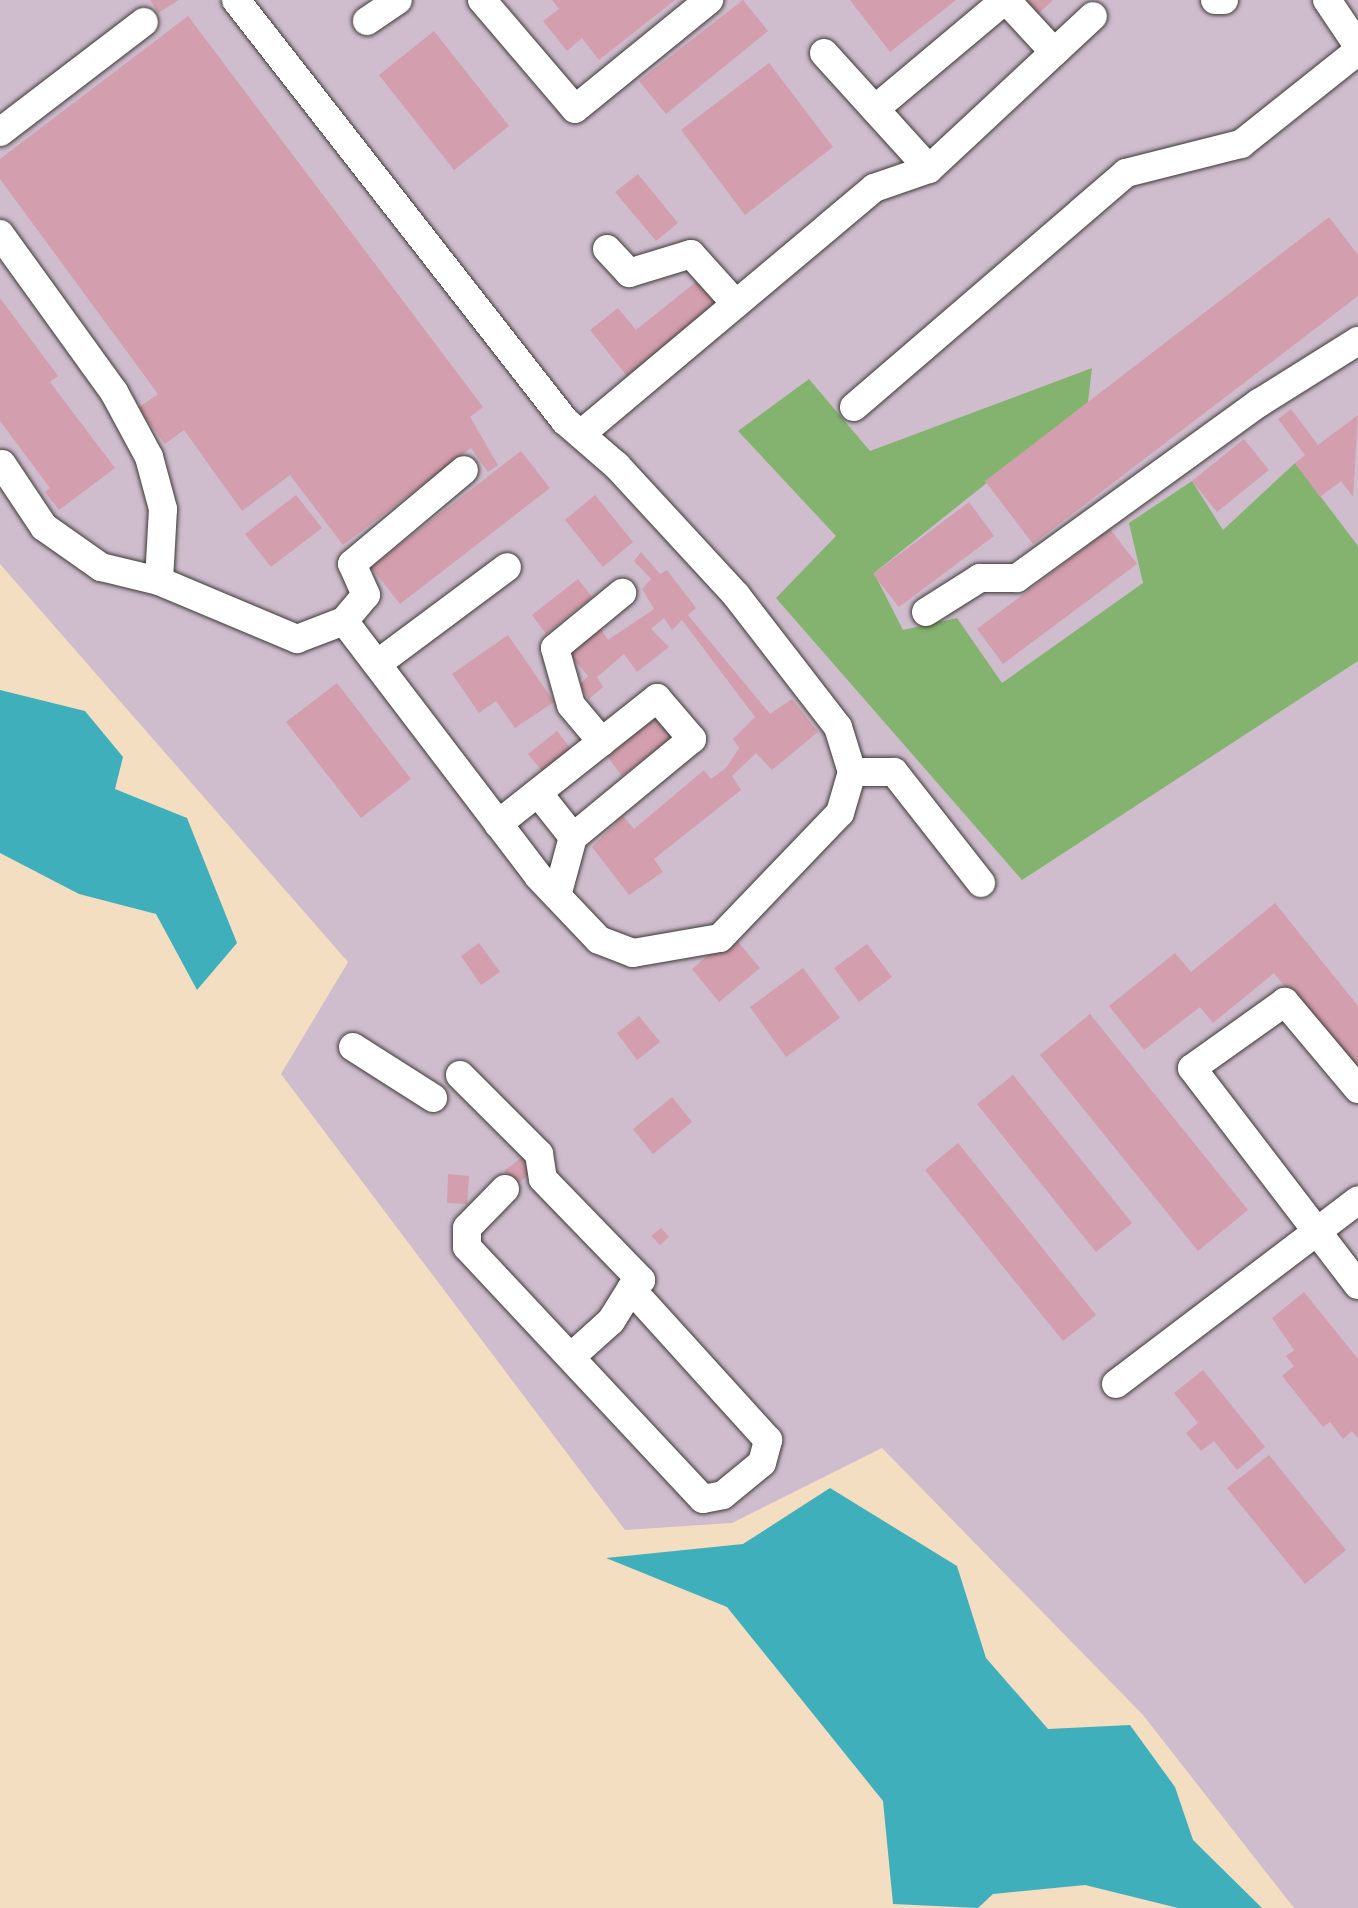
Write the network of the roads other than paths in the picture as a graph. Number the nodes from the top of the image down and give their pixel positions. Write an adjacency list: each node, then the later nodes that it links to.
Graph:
1 (236, 0): 23 (lane)
2 (398, 0): 10 (lane)
3 (482, 0): 4 (lane)
4 (709, 0)
5 (1005, 0): 13 (lane); 15 (lane)
6 (1215, 0): 7 (lane)
7 (1224, 0)
8 (1327, 0): 12 (lane)
9 (1093, 16): 13 (lane)
10 (368, 21)
11 (144, 22): 16 (lane)
12 (1358, 49): 22 (lane)
13 (1054, 52): 17 (lane)
14 (824, 53): 15 (lane)
15 (875, 109): 17 (lane)
16 (0, 132)
17 (929, 169): 20 (lane)
18 (0, 234): 27 (lane)
19 (607, 249): 20 (lane)
20 (736, 304): 23 (lane)
21 (1358, 341): 29 (lane)
22 (854, 407)
23 (581, 435): 33 (lane)
24 (2, 464): 27 (lane)
25 (464, 470): 30 (lane)
26 (507, 567): 31 (lane)
27 (159, 581): 30 (lane)
28 (622, 593): 32 (lane)
29 (926, 612)
30 (344, 621): 31 (lane)
31 (377, 664): 35 (lane)
32 (602, 742): 34 (lane); 36 (lane)
33 (852, 772): 37 (lane); 38 (lane)
34 (538, 793): 35 (lane); 36 (lane)
35 (498, 824): 38 (lane)
36 (573, 837): 38 (lane)
37 (981, 883)
38 (557, 896)
39 (353, 1047): 42 (lane)
40 (460, 1075): 47 (lane)
41 (1358, 1089): 45 (lane)
42 (433, 1098)
43 (505, 1189): 48 (lane)
44 (1358, 1200): 45 (lane)
45 (1318, 1231): 46 (lane); 49 (lane)
46 (1358, 1285)
47 (631, 1290): 48 (lane); 48 (lane)
48 (571, 1357)
49 (1116, 1384)

